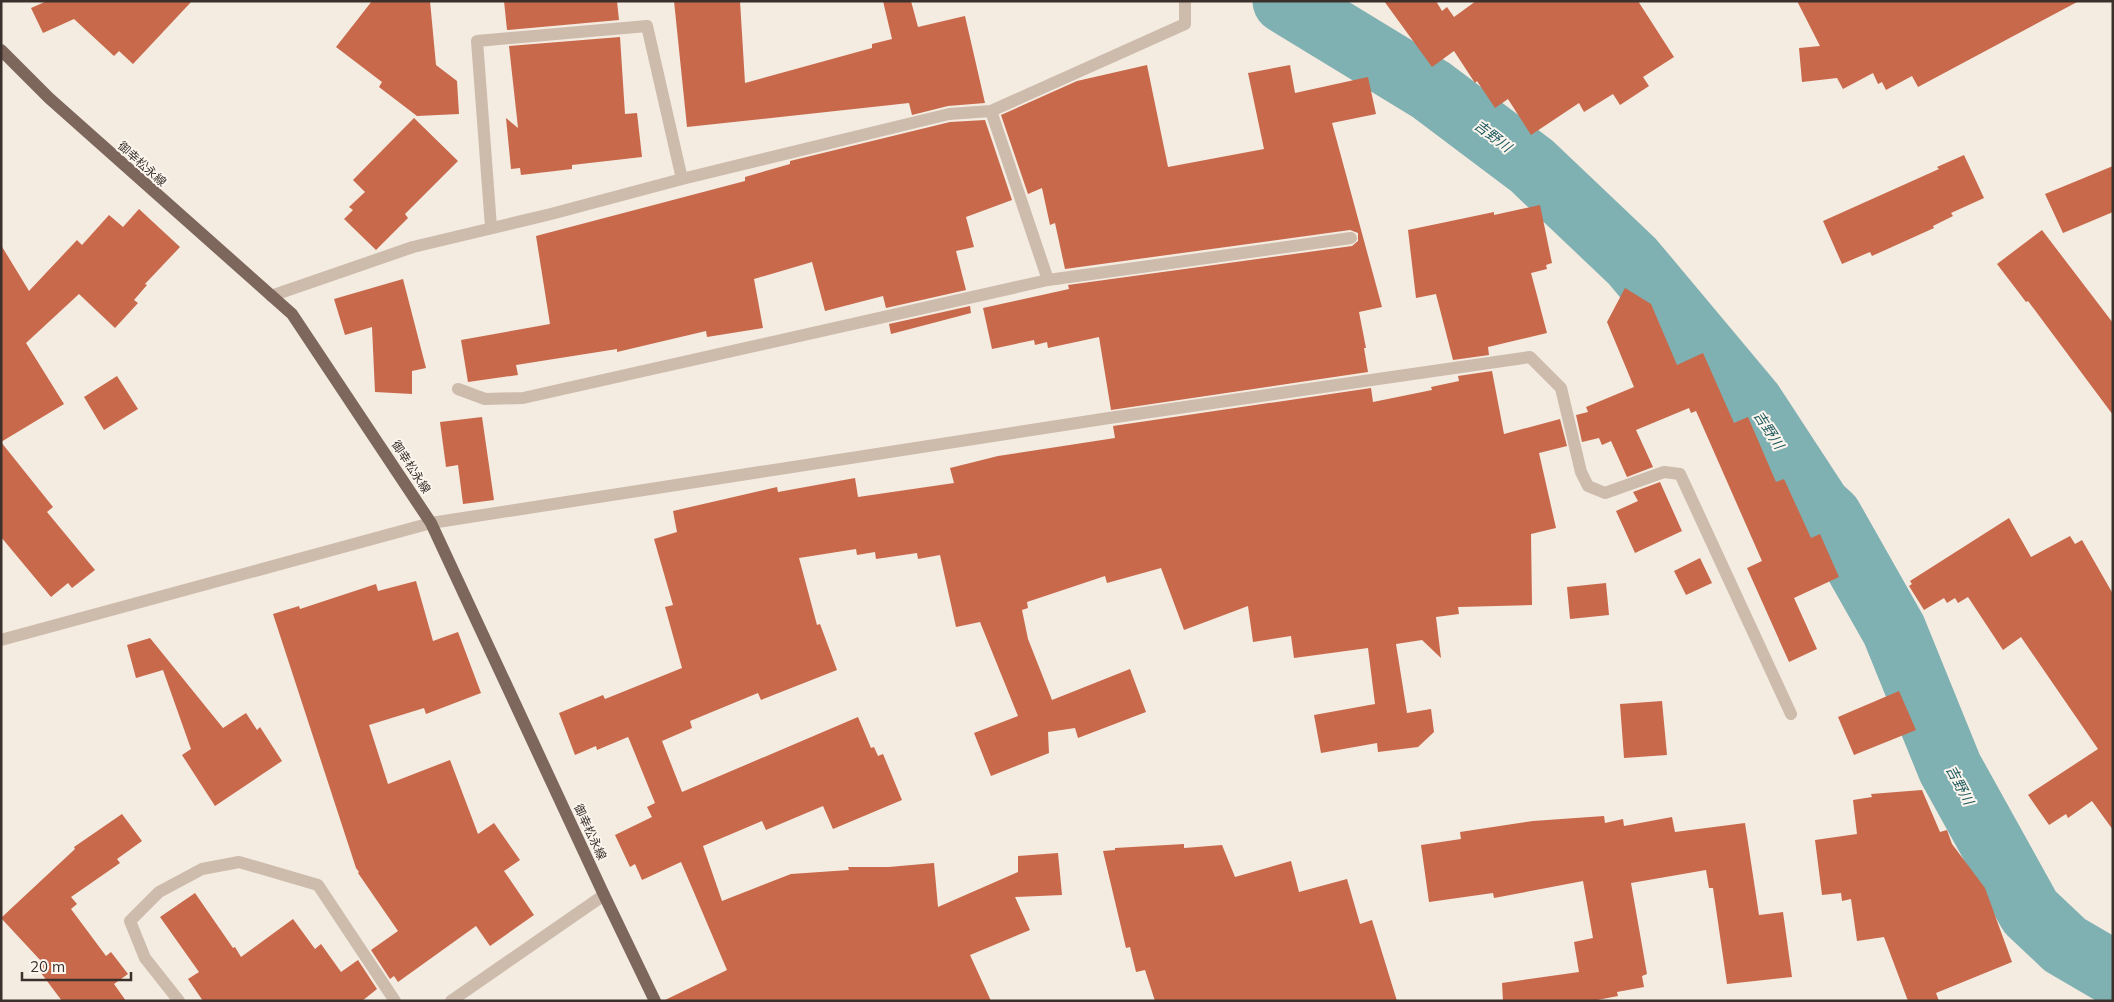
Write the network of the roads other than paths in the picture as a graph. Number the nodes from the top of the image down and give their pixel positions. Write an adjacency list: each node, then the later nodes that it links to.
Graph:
1 (1185, 1): 3 (street)
2 (1, 50): 8 (main road, 御幸松永線)
3 (991, 111): 4 (street); 7 (street)
4 (682, 179): 5 (street); 5 (street)
5 (491, 227): 8 (street)
6 (1351, 238): 7 (street)
7 (1048, 280): 9 (street)
8 (271, 296): 10 (main road, 御幸松永線)
9 (458, 389)
10 (432, 523): 11 (street); 12 (street); 13 (main road, 御幸松永線)
11 (1, 640)
12 (1791, 714)
13 (604, 895): 16 (street); 17 (main road, 御幸松永線)
14 (179, 1001): 15 (street)
15 (394, 1001)
16 (451, 1001)
17 (655, 1001)

